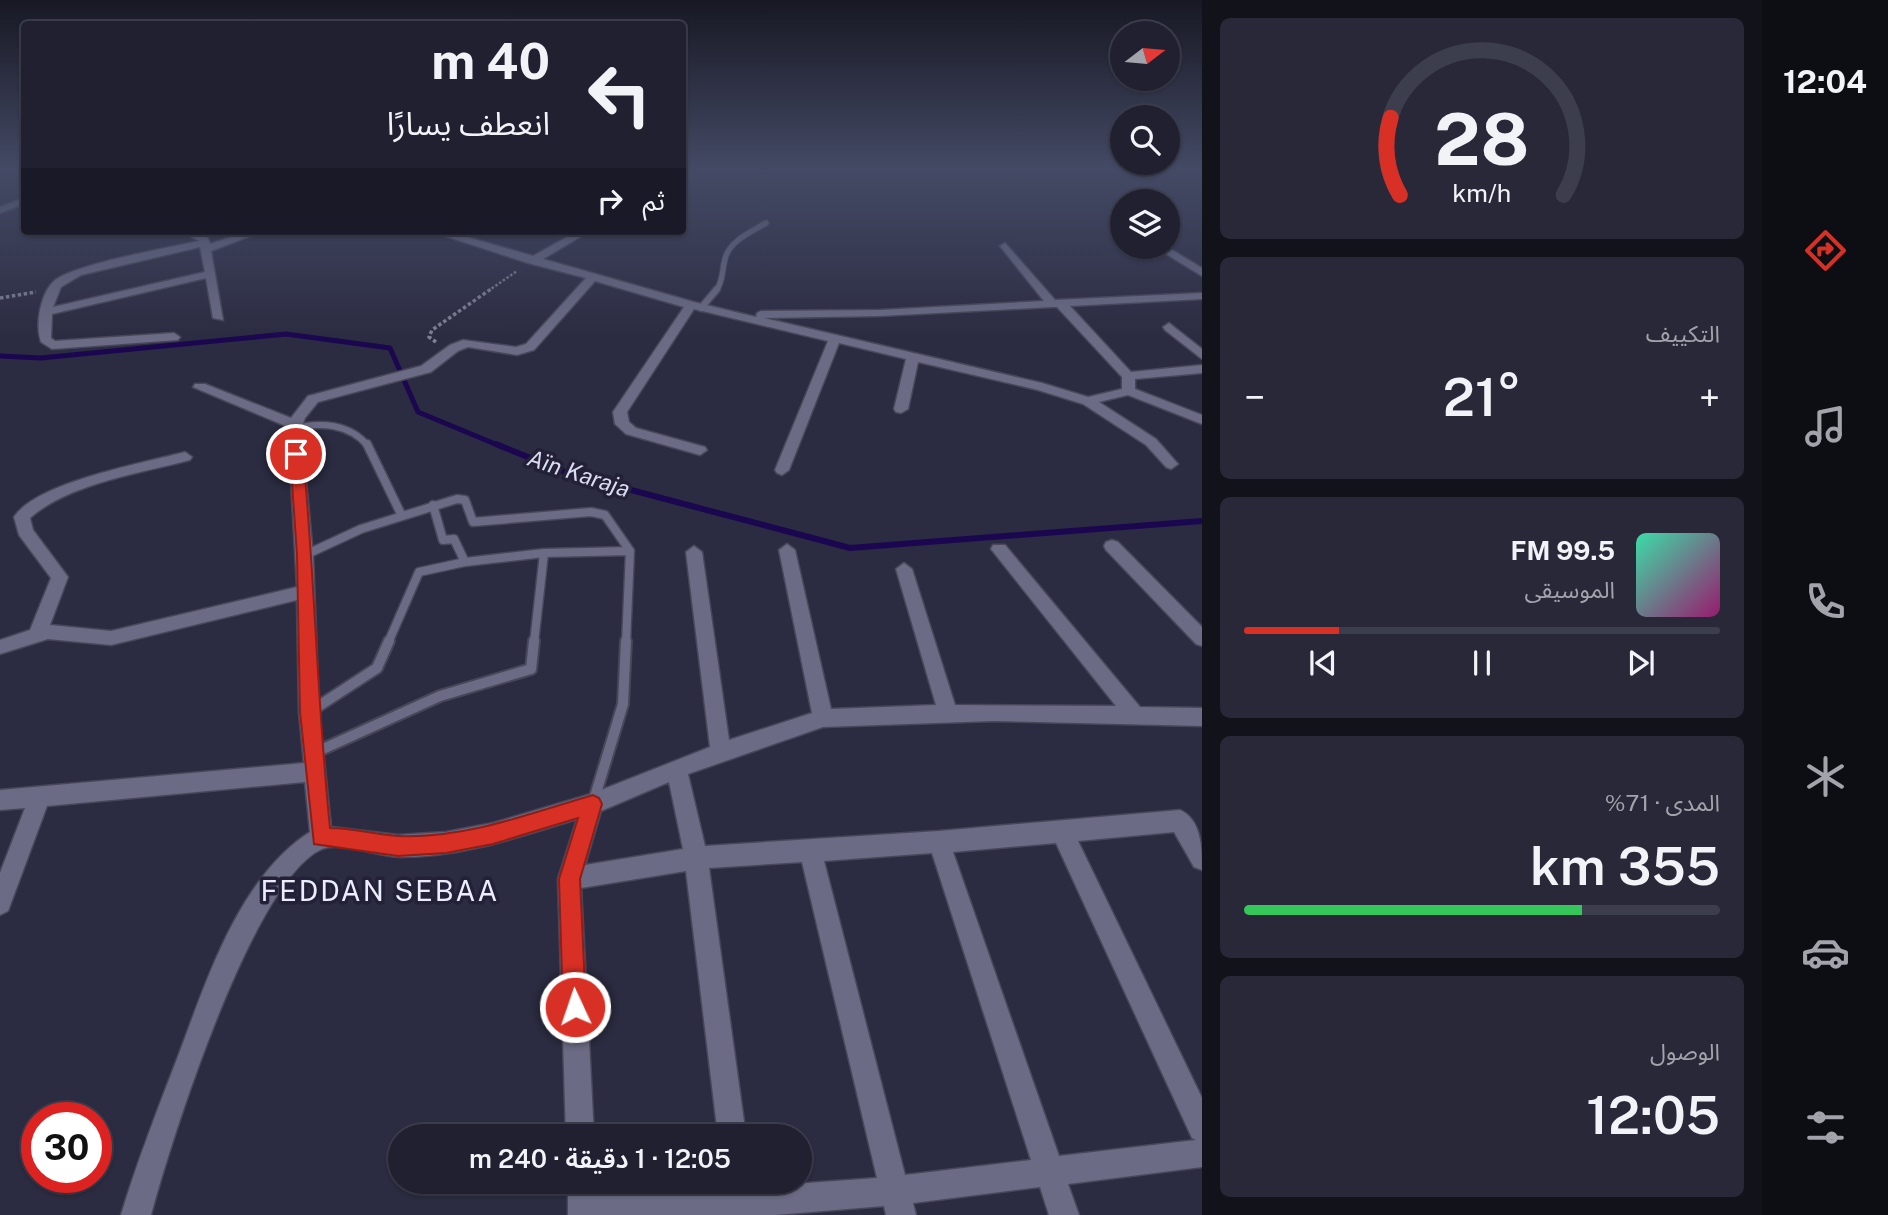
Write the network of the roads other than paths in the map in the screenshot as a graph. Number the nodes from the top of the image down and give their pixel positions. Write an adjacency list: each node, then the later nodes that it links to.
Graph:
1 (762, 226): 16 (lane)
2 (190, 235): 7 (street)
3 (245, 235): 7 (street)
4 (448, 235): 9 (street)
5 (579, 235): 9 (street)
6 (1005, 246): 15 (street)
7 (204, 247): 11 (street); 18 (street)
8 (1179, 259): 10 (street)
9 (535, 262): 12 (street)
10 (1202, 273)
11 (209, 274): 18 (street); 20 (street)
12 (592, 278): 16 (street); 33 (street)
13 (1202, 296): 14 (street)
14 (1185, 297): 15 (street); 17 (street)
15 (1056, 304): 19 (street); 27 (street)
16 (696, 307): 19 (street); 34 (street)
17 (1202, 308)
18 (48, 312): 22 (street)
19 (735, 316): 23 (street)
20 (219, 318)
21 (1169, 327): 24 (street)
22 (173, 337)
23 (835, 339): 25 (street); 37 (street)
24 (1202, 355)
25 (913, 357): 30 (street); 31 (street)
26 (1202, 369): 27 (street)
27 (1128, 376): 29 (street)
28 (200, 387): 33 (street)
29 (1129, 390): 30 (street); 32 (street)
30 (1088, 401): 36 (street)
31 (901, 409)
32 (1202, 420)
33 (295, 427): 39 (lane); 46 (street)
34 (700, 450)
35 (185, 457): 50 (street)
36 (1171, 464)
37 (782, 470)
38 (433, 505): 39 (lane); 43 (lane); 47 (lane)
39 (401, 514): 46 (lane)
40 (1112, 546): 51 (street)
41 (999, 549): 55 (street)
42 (788, 550): 57 (street)
43 (630, 551): 45 (lane); 63 (lane)
44 (694, 552): 58 (street)
45 (544, 553): 47 (lane); 59 (lane)
46 (305, 555): 49 (street)
47 (465, 562): 53 (lane)
48 (904, 569): 54 (street)
49 (305, 592): 50 (street); 53 (street)
50 (38, 634): 52 (street)
51 (1202, 639)
52 (0, 647)
53 (309, 712): 59 (street)
54 (948, 713): 55 (street); 57 (street)
55 (1136, 717): 56 (street)
56 (1202, 717)
57 (823, 718): 58 (street)
58 (721, 752): 60 (street)
59 (315, 762): 61 (street); 65 (street)
60 (677, 769): 63 (street); 68 (street)
61 (40, 796): 62 (street); 71 (street)
62 (0, 800)
63 (593, 804): 65 (street); 70 (street)
64 (1062, 831): 66 (street); 69 (street); 74 (street)
65 (321, 837): 80 (street)
66 (939, 842): 67 (street); 76 (street)
67 (810, 849): 68 (street); 79 (street)
68 (696, 858): 70 (street); 73 (street)
69 (1202, 859)
70 (569, 879): 72 (street)
71 (0, 904)
72 (579, 1124)
73 (730, 1124)
74 (1202, 1128)
75 (1202, 1153): 76 (street)
76 (1048, 1171): 79 (street); 81 (street)
77 (583, 1199): 78 (street)
78 (741, 1200): 79 (street)
79 (898, 1203)
80 (136, 1215)
81 (1064, 1215)

